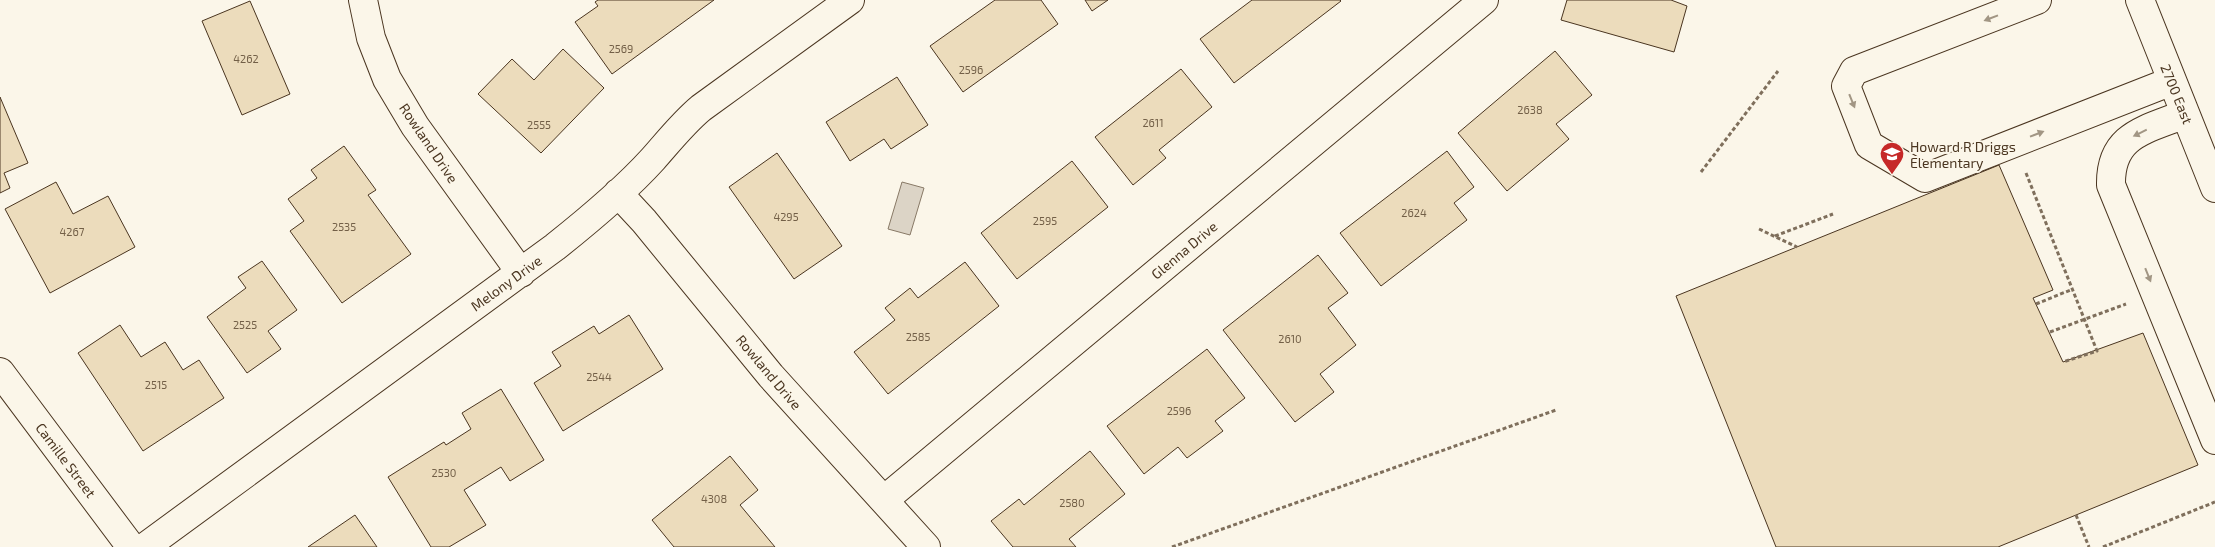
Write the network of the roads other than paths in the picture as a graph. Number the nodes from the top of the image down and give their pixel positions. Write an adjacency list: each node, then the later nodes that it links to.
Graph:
1 (363, 0): 10 (street, Rowland Drive)
2 (850, 0): 9 (street, Melony Drive)
3 (1484, 0): 13 (street, Glenna Drive)
4 (2036, 0): 6 (street, one-way to 6)
5 (2140, 0): 6 (street, 2700 East)
6 (2172, 80): 7 (street, 2700 East)
7 (2185, 114): 8 (street, 2700 East); 12 (street, one-way to 12)
8 (2215, 188)
9 (618, 193): 10 (street, Melony Drive); 13 (street, Rowland Drive)
10 (521, 273): 15 (street, Melony Drive)
11 (0, 372): 14 (street, Camille Street)
12 (2215, 440)
13 (884, 500): 16 (street, Rowland Drive)
14 (131, 547)
15 (145, 547)
16 (926, 547)

